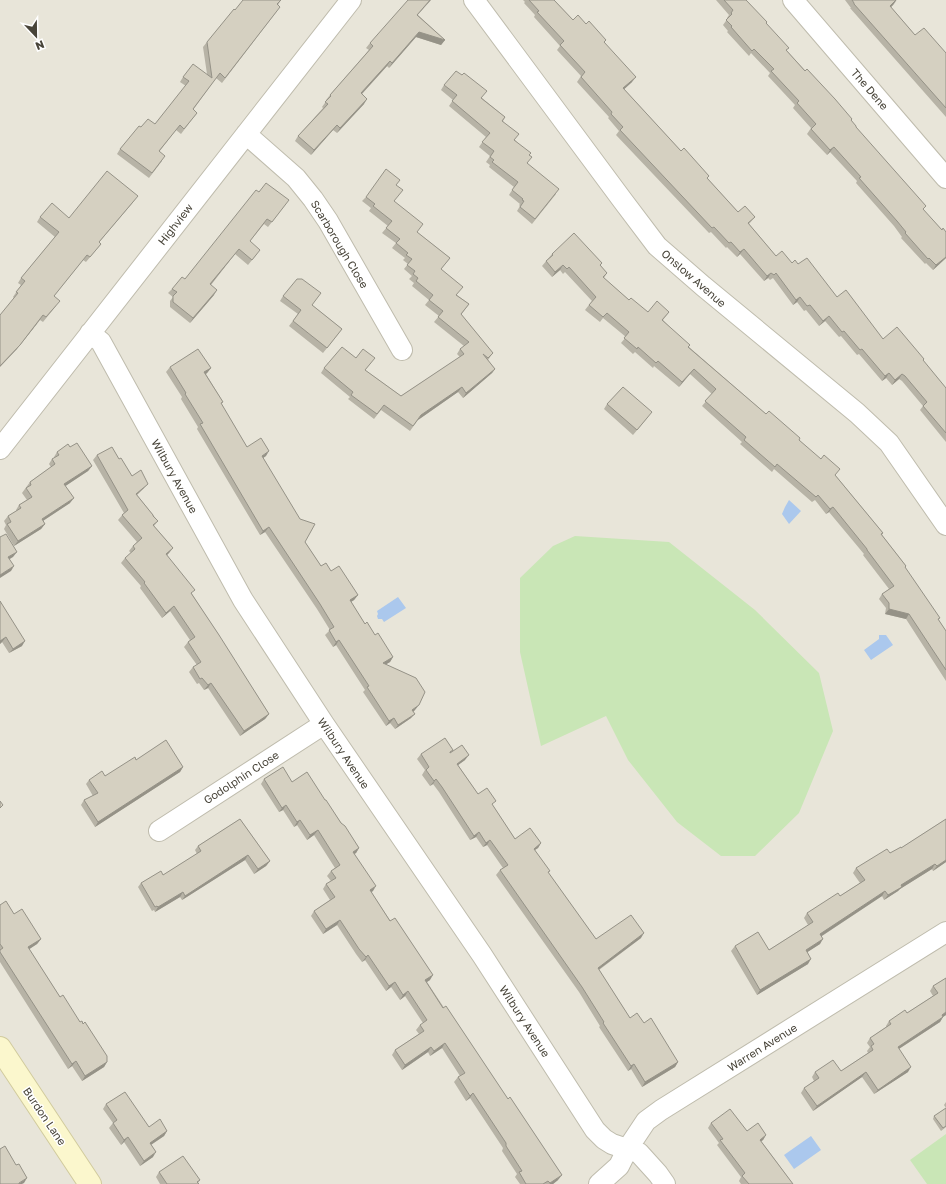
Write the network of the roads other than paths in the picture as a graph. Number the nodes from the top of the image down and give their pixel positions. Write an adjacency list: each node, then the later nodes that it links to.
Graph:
1 (351, 0): 4 (street, Highview)
2 (474, 0): 9 (street, Onslow Avenue)
3 (793, 0): 5 (street, The Dene)
4 (246, 134): 6 (street, Highview); 7 (street, Scarborough Close)
5 (946, 178)
6 (90, 333): 8 (street, Highview); 10 (street, Wilbury Avenue)
7 (402, 350)
8 (0, 449)
9 (946, 525)
10 (324, 724): 11 (street, Godolphin Close); 14 (street, Wilbury Avenue)
11 (159, 831)
12 (946, 932): 14 (street, Warren Avenue)
13 (0, 1048): 15 (street, Burdon Lane)
14 (628, 1148): 16 (street, Warren Avenue); 17 (street, Wilbury Avenue)
15 (90, 1184)
16 (599, 1184)
17 (665, 1184)

